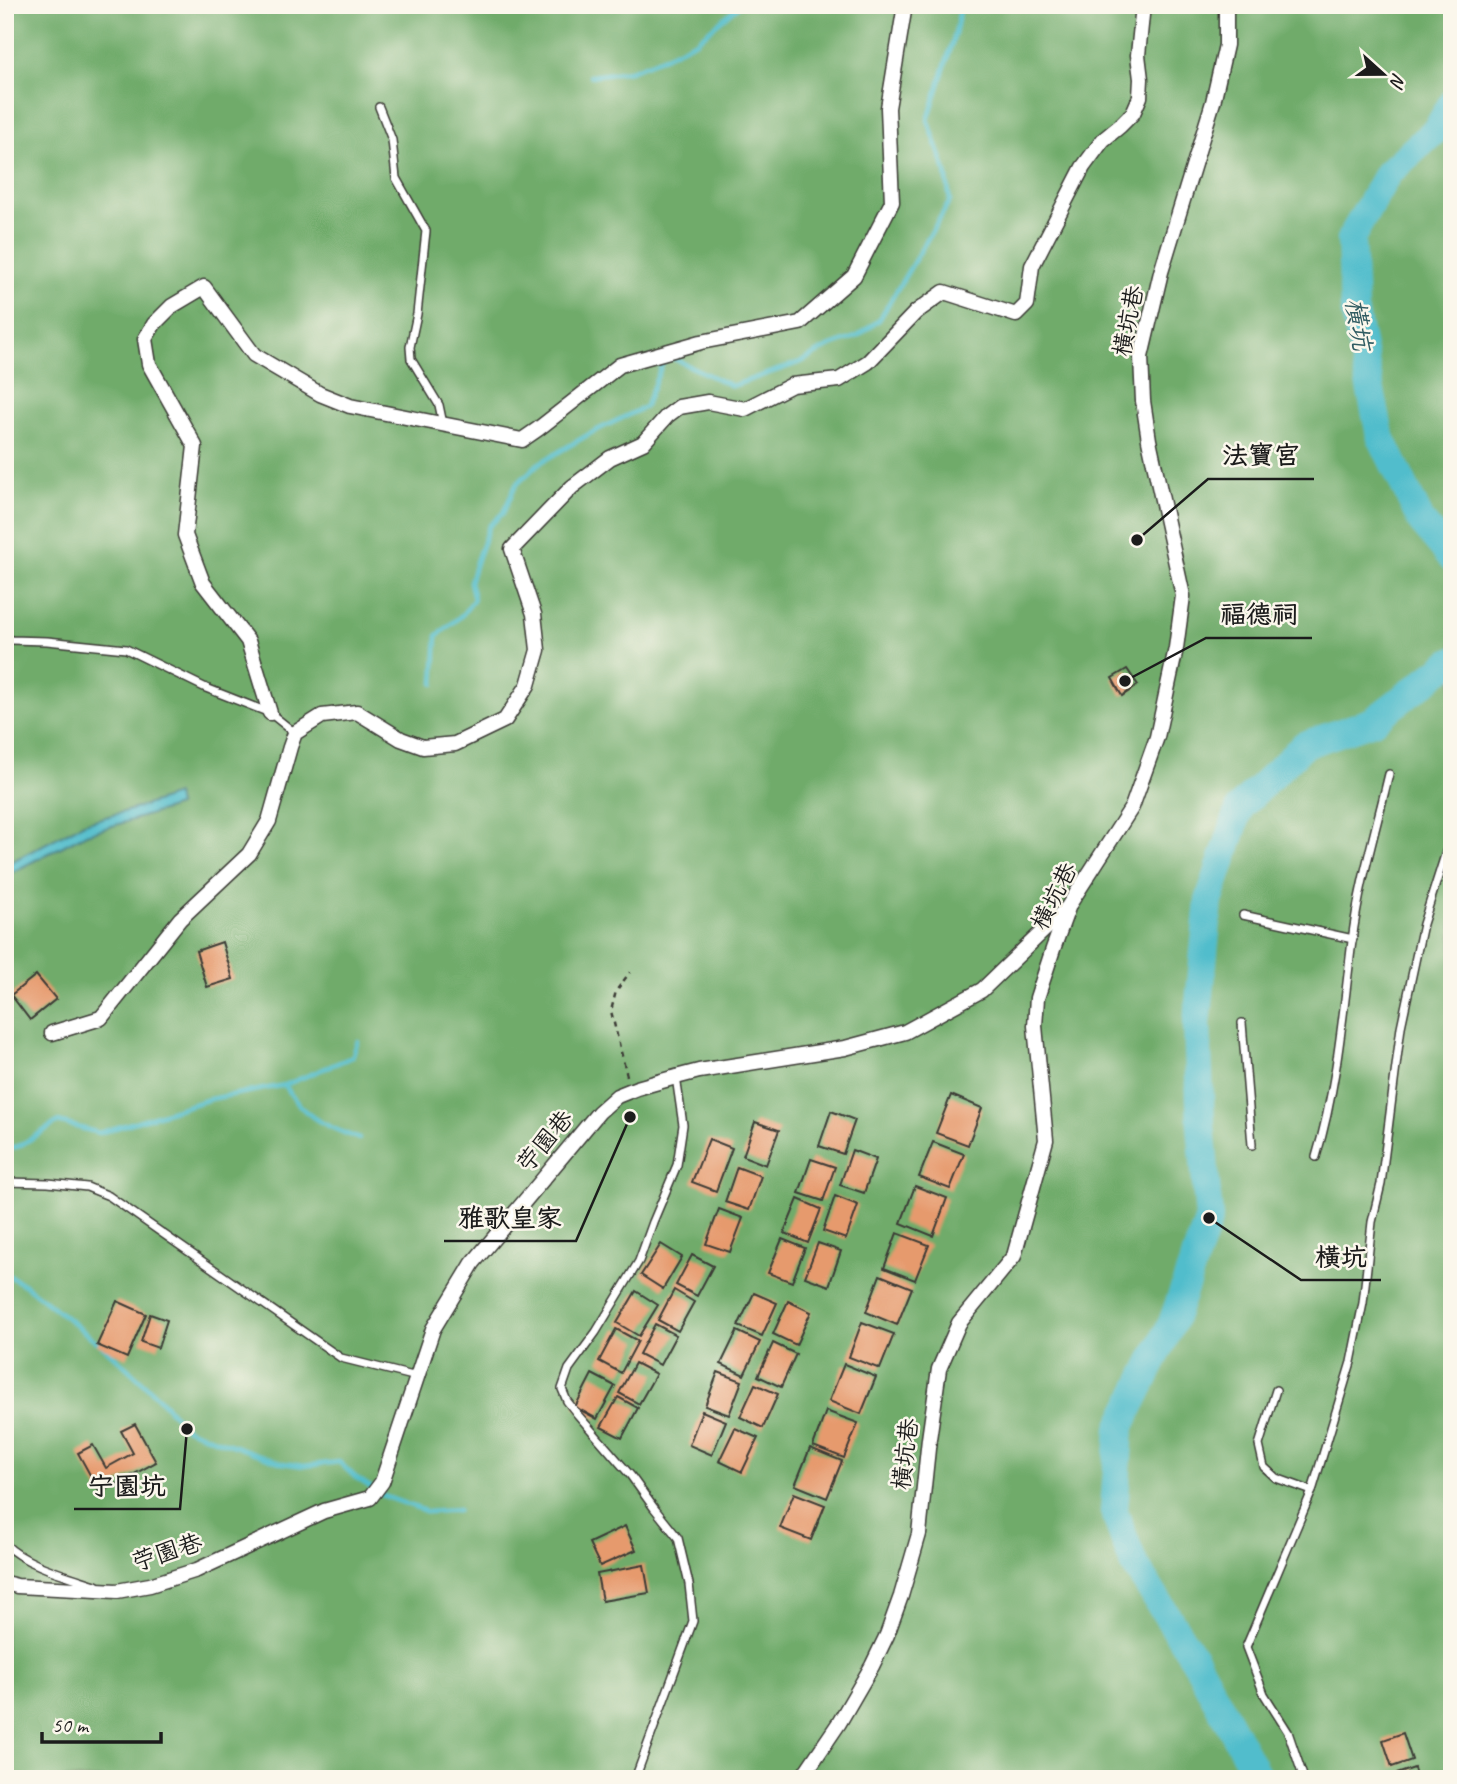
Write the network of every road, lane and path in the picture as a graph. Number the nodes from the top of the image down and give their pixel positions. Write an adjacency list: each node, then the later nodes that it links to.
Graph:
1 (905, 5): 5 (street)
2 (1143, 5): 8 (street)
3 (1226, 5): 11 (street, 橫坑巷)
4 (379, 107): 5 (lane)
5 (443, 425): 7 (street)
6 (5, 636): 7 (lane)
7 (270, 713): 8 (lane)
8 (295, 733): 16 (street)
9 (1389, 774): 13 (lane)
10 (1452, 832): 24 (lane)
11 (1069, 905): 17 (street, 苧園巷); 29 (street, 橫坑巷)
12 (1243, 915): 13 (lane)
13 (1353, 939): 20 (lane)
14 (630, 972): 18 (path)
15 (1242, 1023): 19 (lane)
16 (52, 1032)
17 (676, 1077): 18 (street, 苧園巷); 28 (lane)
18 (632, 1090): 22 (street, 苧園巷)
19 (1252, 1144)
20 (1316, 1157)
21 (5, 1182): 22 (lane)
22 (417, 1377): 27 (street, 苧園巷)
23 (1276, 1390): 24 (lane)
24 (1311, 1491): 30 (lane)
25 (5, 1544): 27 (lane, 苧園巷)
26 (5, 1583): 27 (street, 苧園巷)
27 (117, 1591)
28 (635, 1779)
29 (802, 1779)
30 (1304, 1779)

